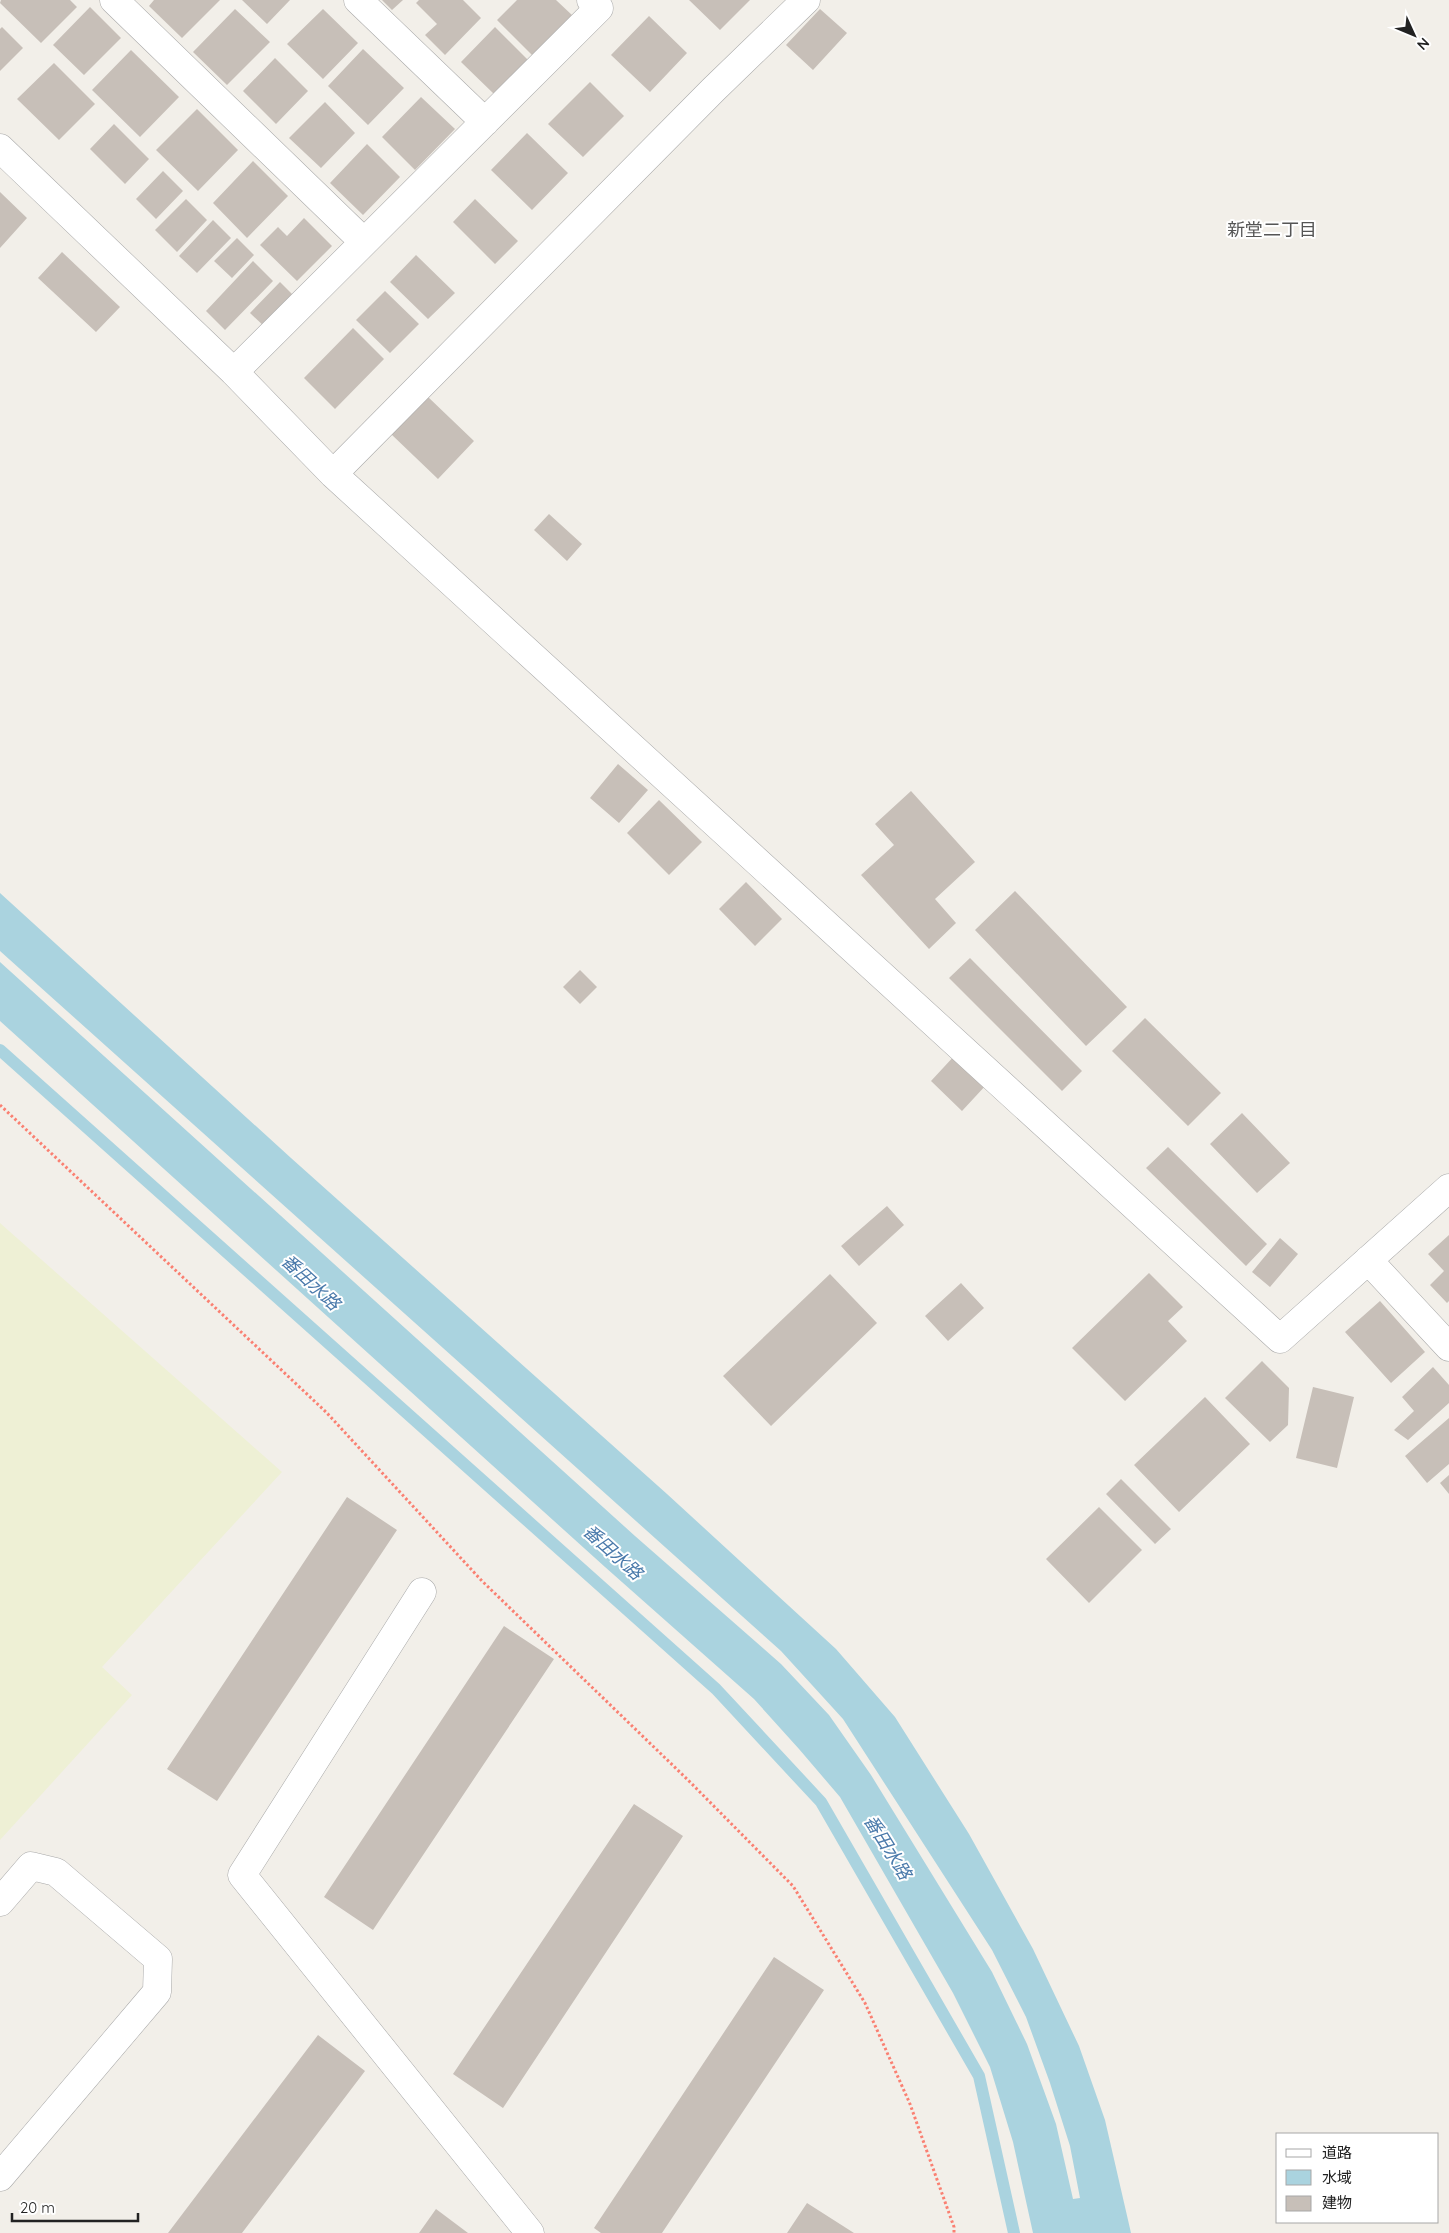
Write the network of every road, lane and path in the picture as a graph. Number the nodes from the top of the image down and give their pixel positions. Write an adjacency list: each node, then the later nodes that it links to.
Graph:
1 (114, 0): 7 (street)
2 (358, 0): 5 (street)
3 (806, 0): 9 (street)
4 (599, 3): 5 (street)
5 (485, 122): 7 (street)
6 (0, 148): 8 (street)
7 (364, 242): 8 (street)
8 (234, 372): 9 (street)
9 (333, 474): 12 (street)
10 (0, 1105): 18 (path)
11 (1449, 1188): 12 (street)
12 (1368, 1260): 13 (street)
13 (1449, 1347)
14 (422, 1592): 17 (street)
15 (0, 1902): 16 (street)
16 (0, 2177)
17 (530, 2233)
18 (954, 2233)

